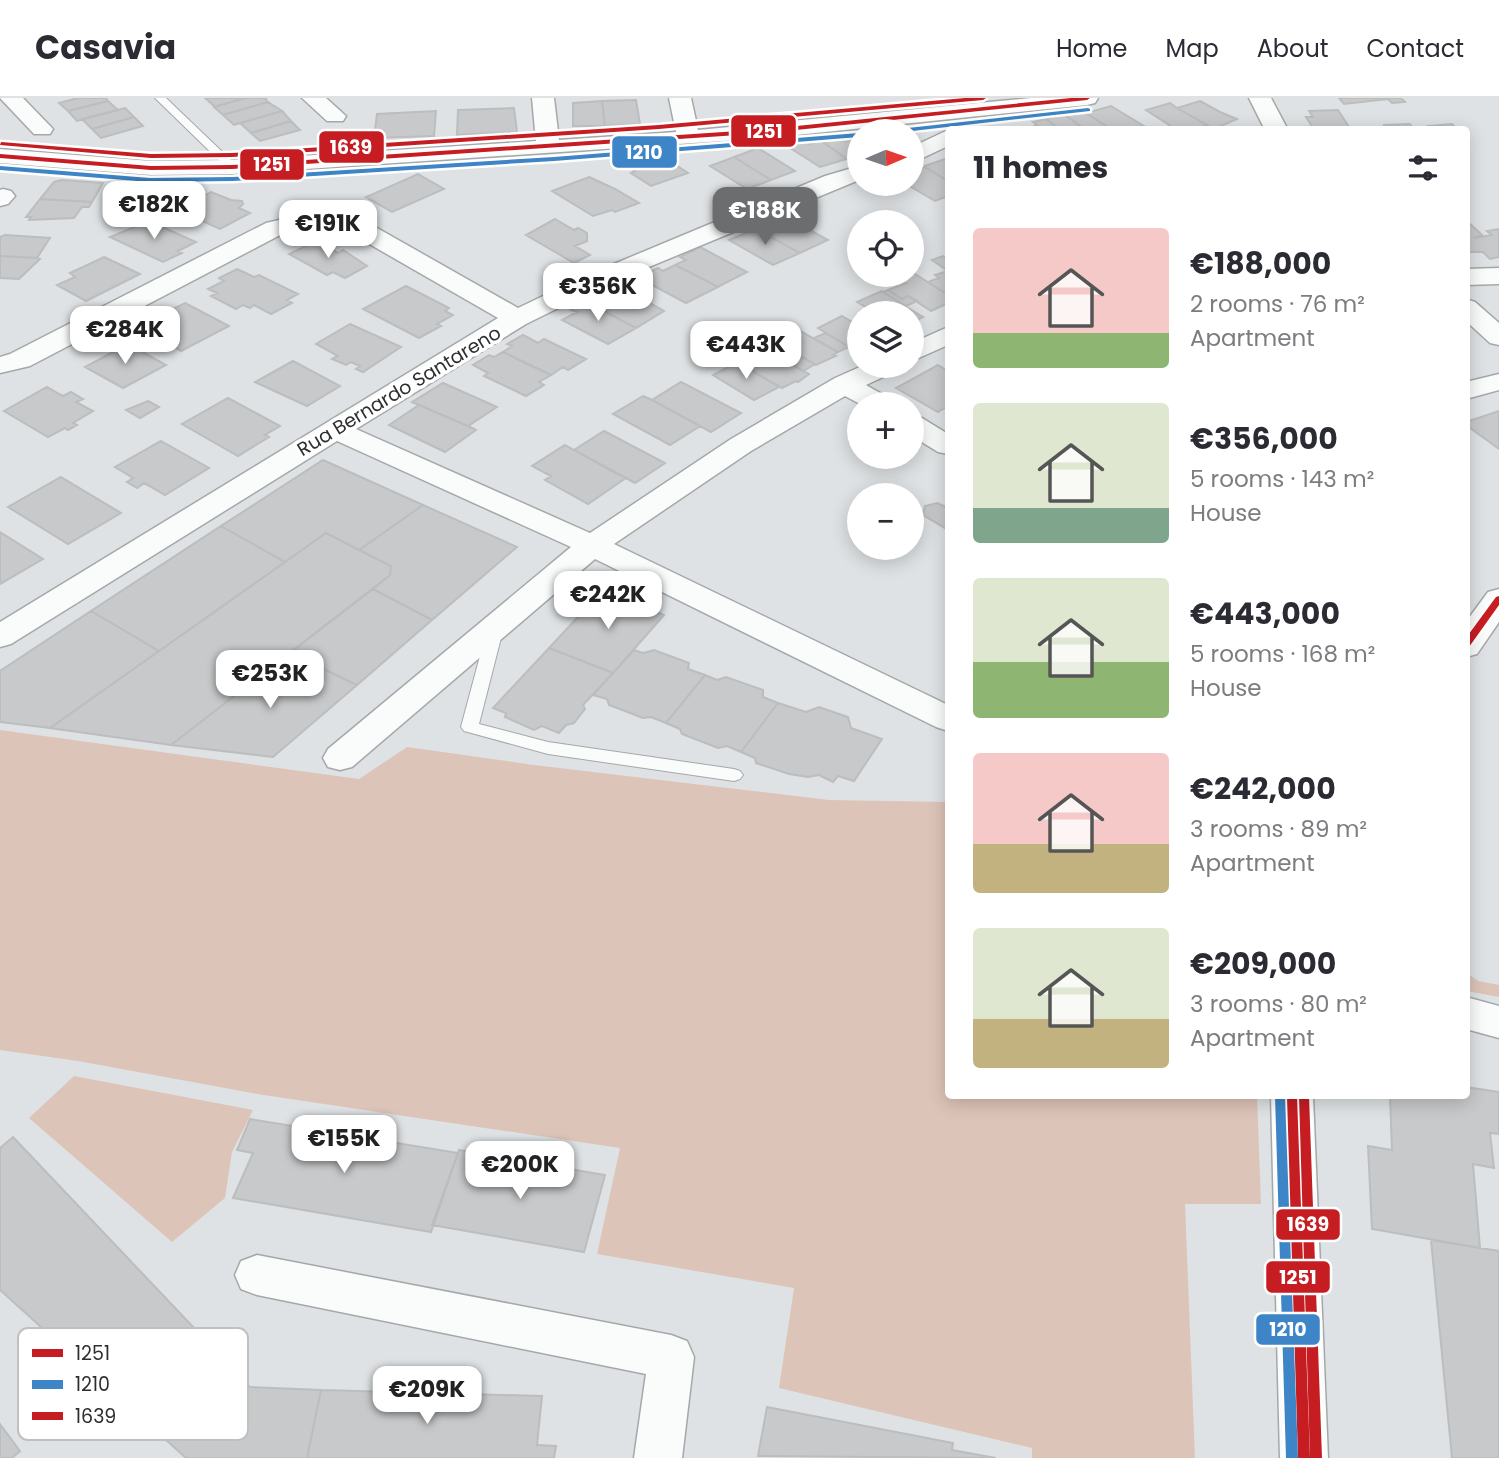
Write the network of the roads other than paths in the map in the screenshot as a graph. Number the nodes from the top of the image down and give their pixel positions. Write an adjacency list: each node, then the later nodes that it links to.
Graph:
1 (10, 98): 11 (street)
2 (160, 98): 17 (lane)
3 (313, 98): 8 (street)
4 (543, 98): 14 (street)
5 (680, 98): 12 (street)
6 (1087, 98): 9 (street)
7 (1260, 98): 10 (street)
8 (335, 116)
9 (956, 122): 12 (street)
10 (1274, 126)
11 (43, 129)
12 (688, 137): 14 (street)
13 (945, 139): 15 (street)
14 (548, 147): 17 (street)
15 (924, 150)
16 (0, 156): 17 (street)
17 (232, 167)
18 (847, 178): 22 (street, Rua Bernardo Santareno)
19 (1499, 276): 20 (street)
20 (1470, 277)
21 (1470, 311): 24 (street)
22 (517, 318): 26 (street); 32 (street, Rua Bernardo Santareno)
23 (945, 336): 25 (street)
24 (1499, 337)
25 (924, 347)
26 (0, 365)
27 (858, 378): 29 (street)
28 (1499, 382): 30 (street)
29 (845, 384): 31 (street); 35 (street)
30 (1470, 390)
31 (859, 392)
32 (335, 430): 35 (street); 38 (street, Rua Bernardo Santareno)
33 (924, 431): 34 (street)
34 (945, 444)
35 (592, 545): 37 (street); 40 (street)
36 (1499, 599): 39 (street)
37 (496, 626): 41 (street); 42 (lane)
38 (0, 636)
39 (1470, 640)
40 (945, 714)
41 (340, 758)
42 (734, 775)
43 (1470, 1014): 44 (street)
44 (1499, 1022)
45 (1292, 1099): 48 (street)
46 (257, 1275): 47 (street)
47 (658, 1458)
48 (1304, 1458)

